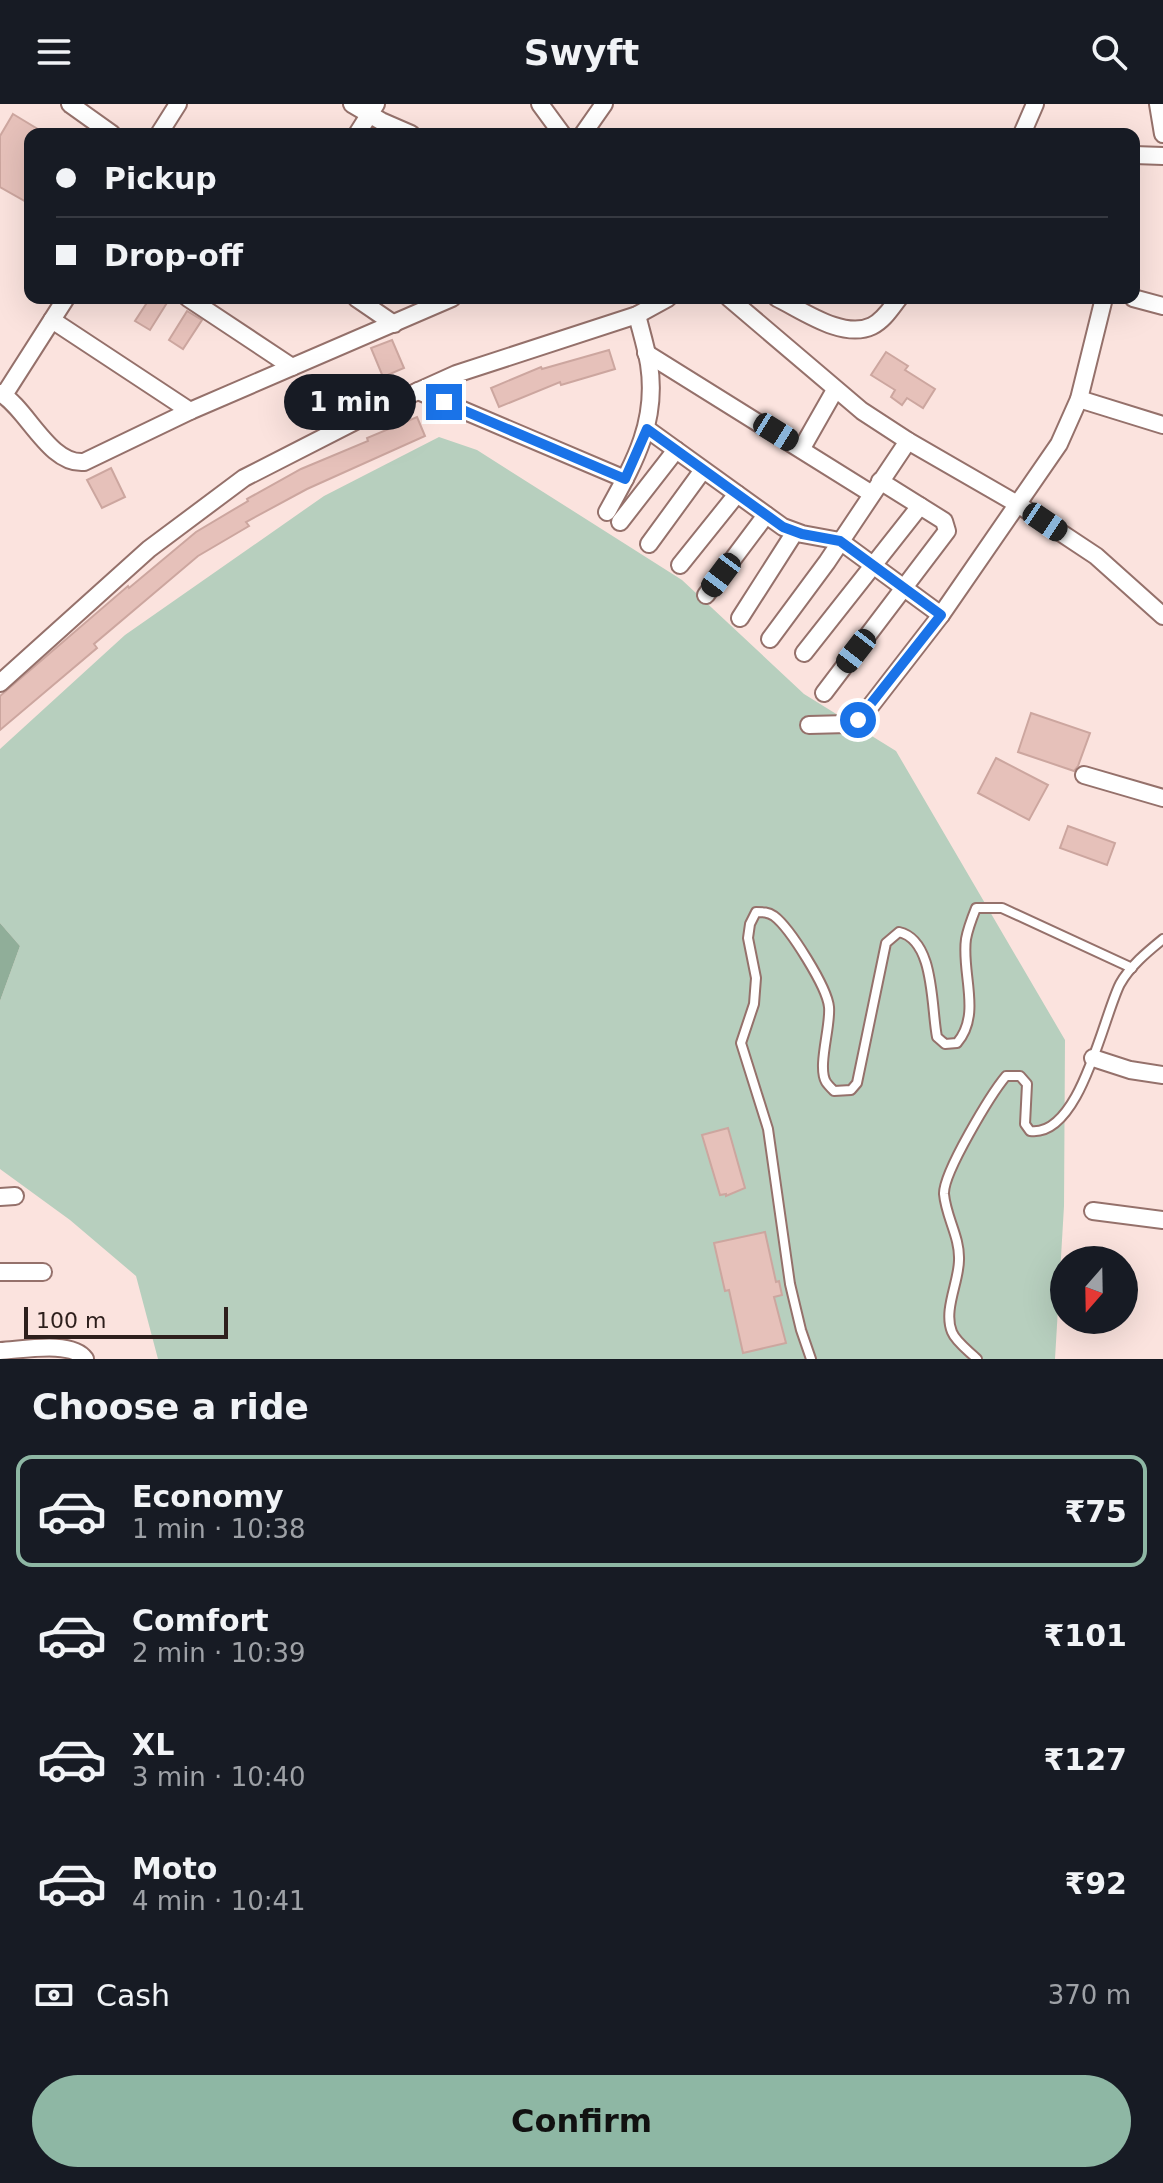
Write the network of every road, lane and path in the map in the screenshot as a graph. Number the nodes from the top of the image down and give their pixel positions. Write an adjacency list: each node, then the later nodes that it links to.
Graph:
1 (70, 104): 9 (street)
2 (178, 104): 10 (street)
3 (352, 104): 8 (street)
4 (604, 104): 14 (street)
5 (1035, 104): 15 (street)
6 (1158, 104): 16 (street)
7 (549, 108): 13 (street)
8 (372, 109): 11 (street); 12 (street)
9 (104, 128)
10 (163, 128)
11 (361, 128)
12 (402, 128)
13 (559, 128)
14 (587, 128)
15 (1025, 128)
16 (1163, 134)
17 (1140, 155): 18 (street)
18 (1163, 156)
19 (1140, 300): 29 (street)
20 (62, 304): 31 (street)
21 (197, 304): 34 (street)
22 (365, 304): 32 (street)
23 (439, 304): 32 (street)
24 (657, 304): 30 (street)
25 (736, 304): 35 (street)
26 (789, 304): 27 (street)
27 (894, 304)
28 (1103, 304): 38 (street)
29 (1163, 306)
30 (637, 315): 33 (street); 36 (street)
31 (52, 320): 37 (street); 39 (street)
32 (394, 324): 34 (street)
33 (646, 353): 41 (street); 43 (street)
34 (292, 367): 39 (street)
35 (835, 390): 42 (street); 43 (street)
36 (418, 391): 46 (street); 64 (street)
37 (2, 394): 39 (street)
38 (1079, 399): 40 (street); 49 (street)
39 (190, 411)
40 (1163, 425)
41 (647, 429): 44 (street); 46 (street)
42 (908, 441): 47 (street); 49 (street)
43 (802, 448): 47 (street)
44 (676, 450): 45 (street); 46 (street)
45 (703, 470): 48 (street); 54 (street)
46 (625, 479)
47 (876, 488): 50 (street); 53 (street)
48 (737, 494): 51 (street); 55 (street)
49 (1019, 505): 59 (street); 60 (street)
50 (920, 506): 56 (street); 57 (street)
51 (766, 515): 52 (street); 58 (street)
52 (795, 532): 53 (street); 61 (street)
53 (840, 541): 56 (street); 62 (street)
54 (649, 544)
55 (680, 565)
56 (873, 565): 57 (street); 63 (street)
57 (904, 588): 59 (street); 65 (street)
58 (706, 595)
59 (941, 615): 66 (street)
60 (1163, 616)
61 (740, 618)
62 (770, 639)
63 (804, 653)
64 (0, 683)
65 (824, 693)
66 (809, 725)
67 (1084, 775): 68 (street)
68 (1163, 798)
69 (1163, 939): 70 (lane)
70 (1132, 968): 71 (lane); 79 (lane)
71 (1093, 1058): 72 (street); 80 (lane)
72 (1163, 1075)
73 (1093, 1211): 74 (street)
74 (1163, 1220)
75 (0, 1272): 76 (street)
76 (43, 1272)
77 (0, 1351): 78 (street)
78 (85, 1359)
79 (811, 1359)
80 (977, 1359)

